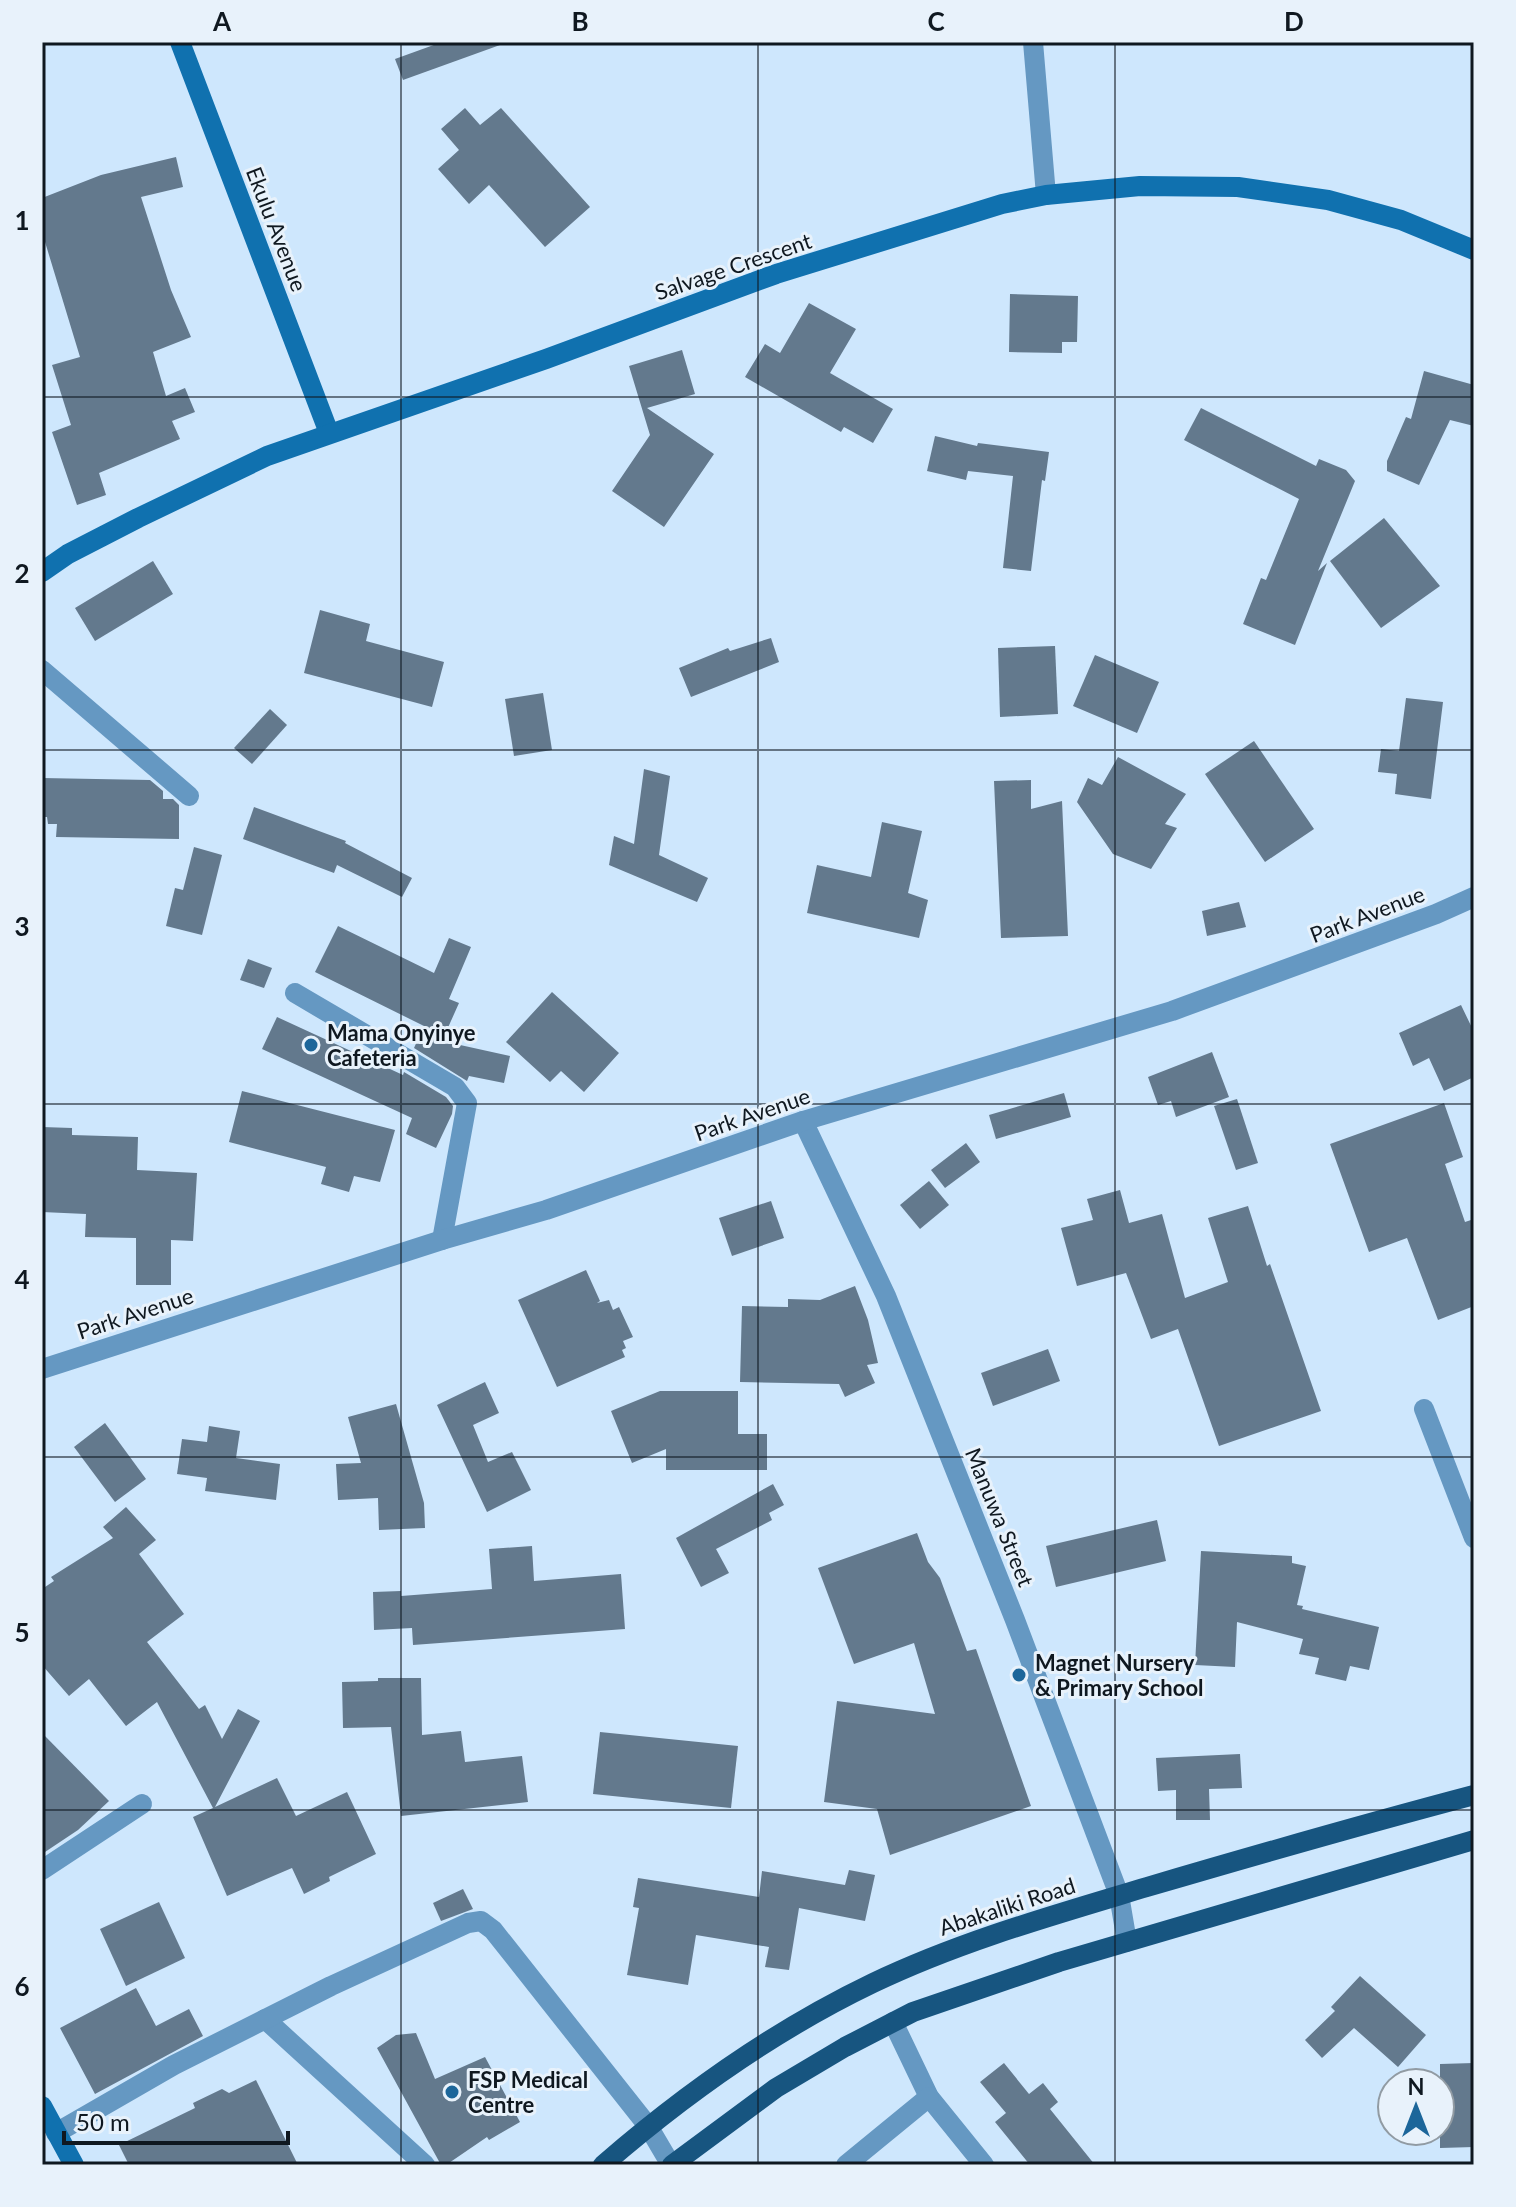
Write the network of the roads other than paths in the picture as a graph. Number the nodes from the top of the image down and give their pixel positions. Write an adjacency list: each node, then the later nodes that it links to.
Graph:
1 (180, 42): 5 (main road, Ekulu Avenue)
2 (1033, 42): 3 (street)
3 (1046, 195): 4 (main road, Salvage Crescent); 5 (main road, Salvage Crescent)
4 (1474, 250)
5 (329, 433): 6 (main road, Salvage Crescent)
6 (42, 572)
7 (42, 670): 8 (street)
8 (189, 796)
9 (1474, 897): 11 (street, Park Avenue)
10 (295, 993): 12 (street)
11 (803, 1121): 12 (street, Park Avenue); 20 (street, Manuwa Street)
12 (442, 1240): 13 (street, Park Avenue)
13 (42, 1369)
14 (1424, 1409): 15 (street)
15 (1474, 1538)
16 (1474, 1795): 20 (main road, Abakaliki Road)
17 (142, 1804): 19 (street)
18 (1474, 1840): 21 (main road)
19 (42, 1870)
20 (1119, 1895): 21 (street, Manuwa Street); 26 (main road, Abakaliki Road)
21 (1127, 1942): 23 (main road)
22 (265, 2019): 26 (street); 27 (street); 29 (street)
23 (893, 2022): 24 (street); 31 (main road)
24 (929, 2097): 32 (street); 33 (street)
25 (42, 2106): 27 (main road)
26 (648, 2126): 30 (main road, Abakaliki Road); 31 (street)
27 (56, 2133): 28 (main road)
28 (74, 2165)
29 (425, 2165)
30 (603, 2165)
31 (672, 2165)
32 (846, 2165)
33 (984, 2165)

